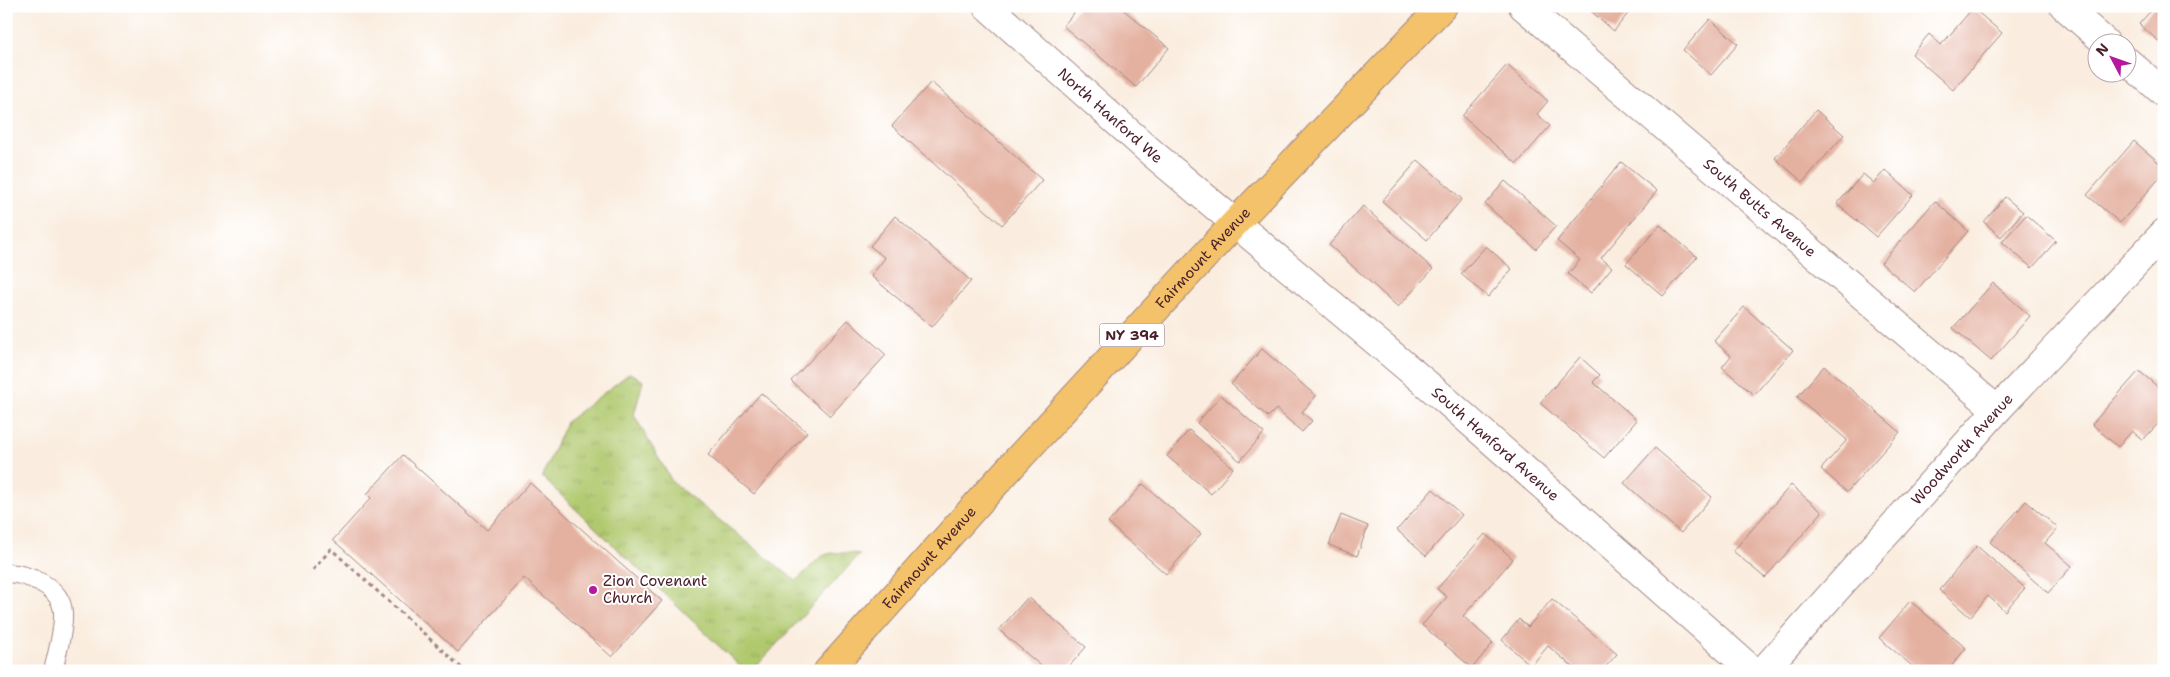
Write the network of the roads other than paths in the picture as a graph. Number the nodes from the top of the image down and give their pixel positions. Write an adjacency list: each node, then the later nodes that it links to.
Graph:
1 (987, 6): 8 (street, North Hanford We)
2 (1443, 6): 8 (main road, Fairmount Avenue / NY 394)
3 (1523, 6): 10 (street, South Butts Avenue)
4 (2064, 6): 5 (street)
5 (2094, 32)
6 (2138, 71): 7 (street)
7 (2164, 93)
8 (1236, 222): 13 (main road, Fairmount Avenue / NY 394); 14 (street, South Hanford Avenue)
9 (2164, 233): 10 (street, Woodworth Avenue)
10 (1998, 410): 15 (street, Woodworth Avenue)
11 (6, 573): 12 (lane)
12 (53, 671)
13 (828, 671)
14 (1753, 671)
15 (1763, 671)

